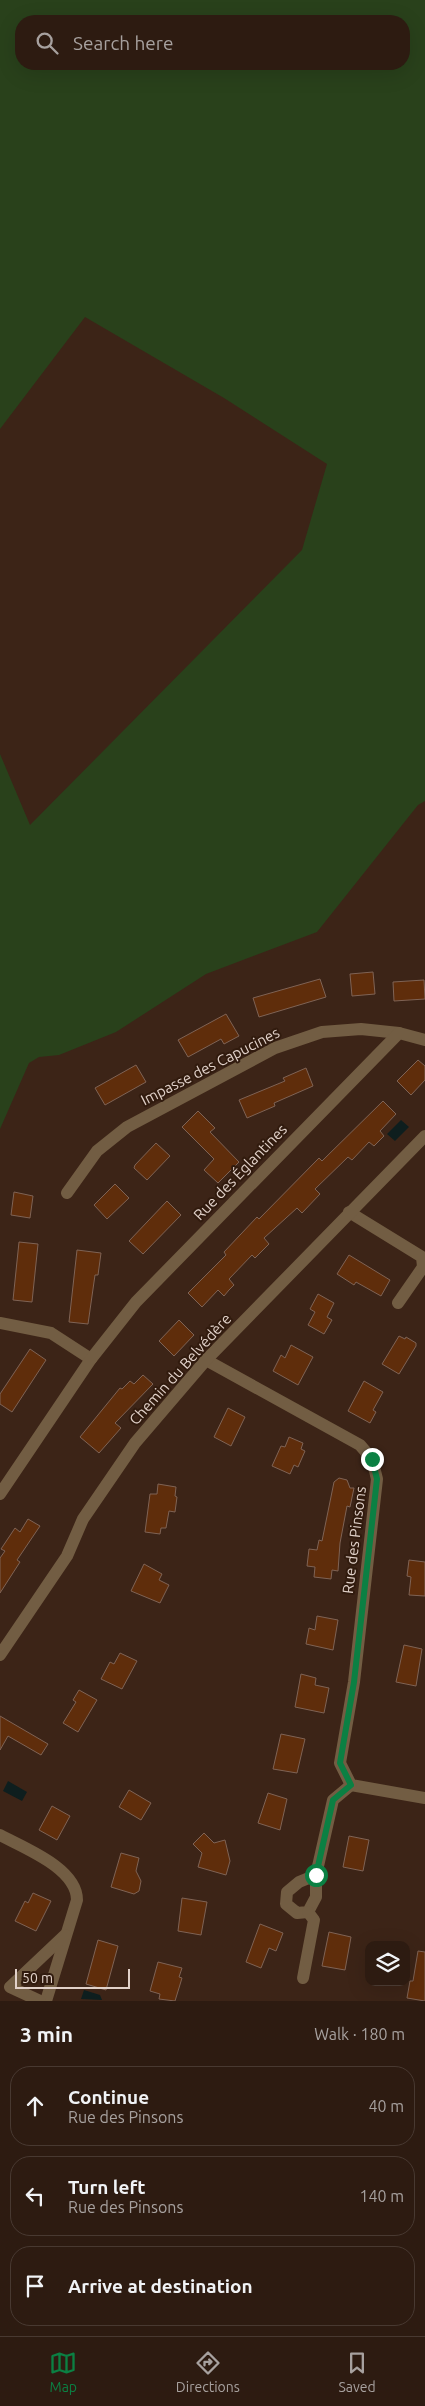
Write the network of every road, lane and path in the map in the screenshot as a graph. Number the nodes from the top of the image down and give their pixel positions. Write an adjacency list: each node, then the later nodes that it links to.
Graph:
1 (399, 1033): 2 (street); 4 (street, Impasse des Capucines); 8 (street, Rue des Églantines)
2 (425, 1040)
3 (425, 1136): 5 (street, Chemin du Belvédère)
4 (67, 1193)
5 (349, 1212): 6 (street); 9 (street, Chemin du Belvédère)
6 (398, 1303)
7 (0, 1323): 8 (street)
8 (91, 1359): 10 (street, Rue des Églantines)
9 (206, 1360): 11 (street, Chemin du Belvédère); 12 (street, Rue des Pinsons)
10 (0, 1494)
11 (0, 1655)
12 (351, 1785): 13 (street); 15 (street)
13 (425, 1798)
14 (0, 1835): 17 (street)
15 (316, 1875): 16 (street); 16 (street)
16 (308, 1912): 18 (street)
17 (66, 1934): 19 (street); 20 (street)
18 (303, 1978)
19 (40, 2001)
20 (46, 2001)

